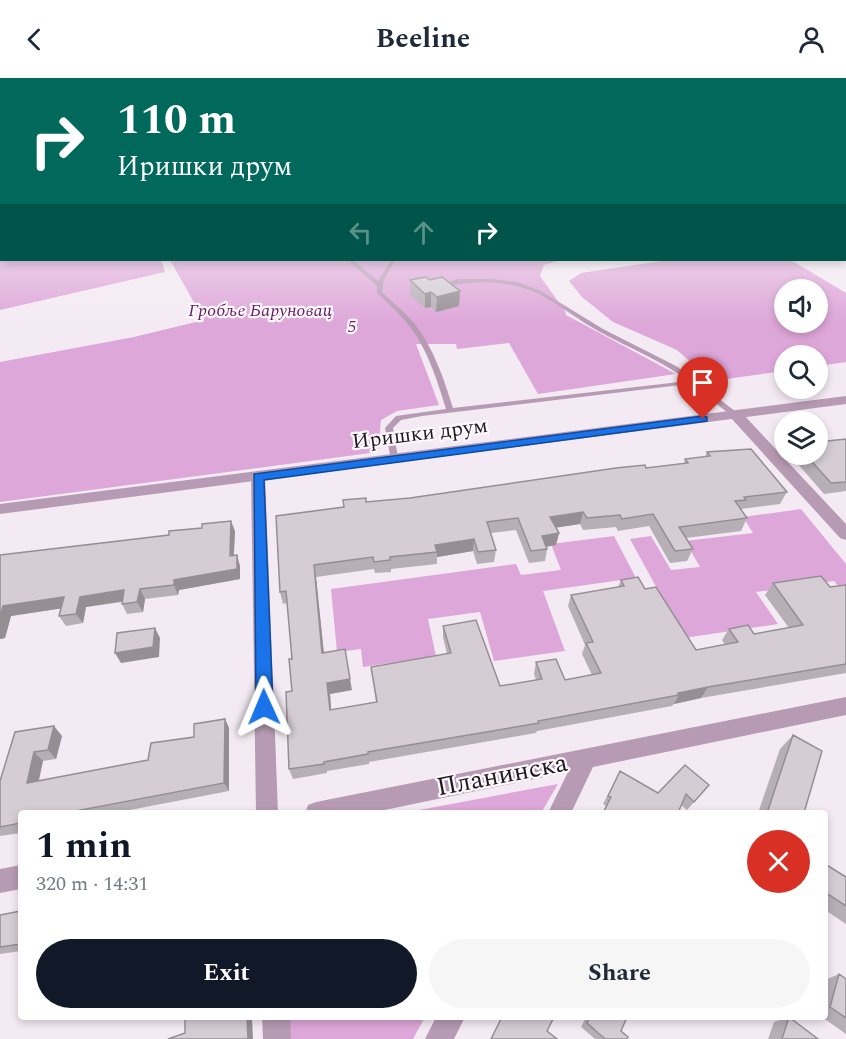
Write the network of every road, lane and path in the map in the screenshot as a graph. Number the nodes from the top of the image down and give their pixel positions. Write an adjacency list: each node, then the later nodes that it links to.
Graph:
1 (351, 261): 3 (lane)
2 (392, 261): 3 (lane)
3 (379, 285): 7 (lane)
4 (434, 287): 5 (lane)
5 (697, 383): 7 (lane); 8 (lane)
6 (846, 400): 8 (street, Иришки друм)
7 (450, 410): 9 (lane)
8 (736, 415): 9 (street, Иришки друм); 12 (street)
9 (394, 458): 10 (street, Иришки друм)
10 (258, 477): 11 (street, Иришки друм); 15 (street)
11 (0, 509)
12 (846, 534)
13 (846, 706): 14 (street, Планинска)
14 (583, 759): 16 (street, Планинска); 17 (street, Планинска)
15 (267, 810)
16 (331, 810)
17 (560, 810)
18 (18, 878): 19 (street)
19 (0, 881)
20 (276, 1020): 22 (street)
21 (449, 1020): 23 (street)
22 (277, 1039)
23 (439, 1039)

